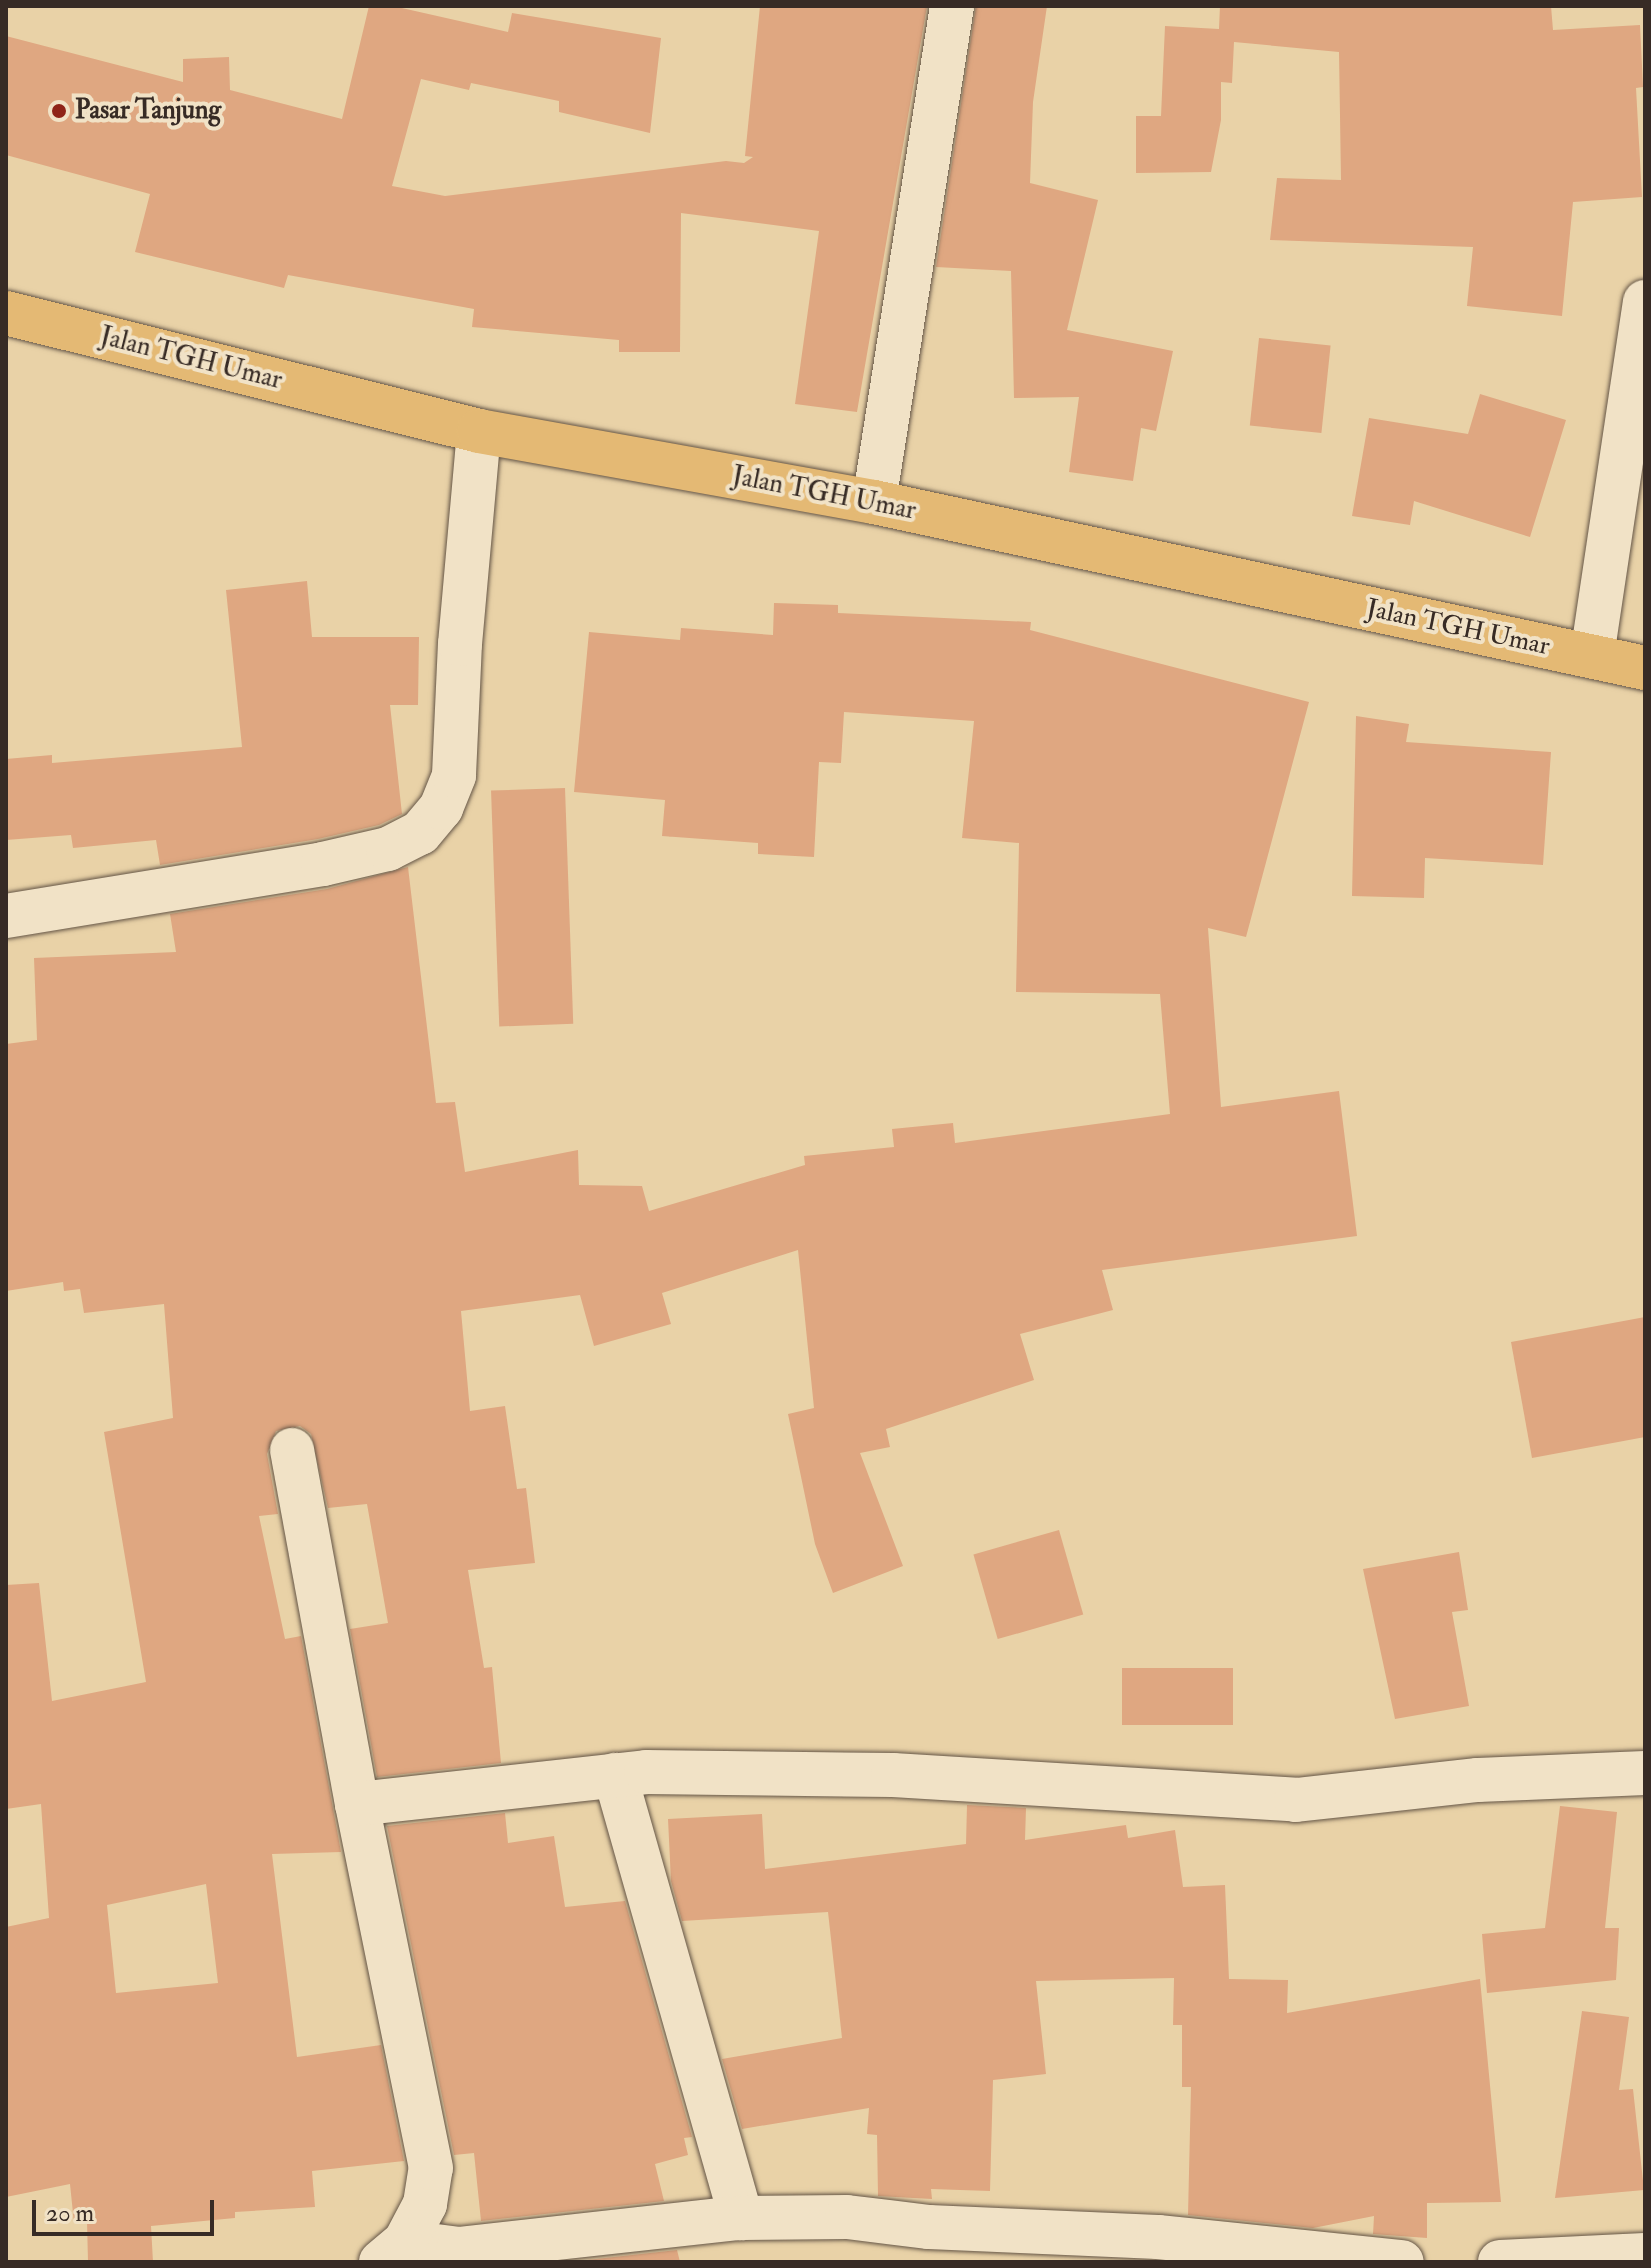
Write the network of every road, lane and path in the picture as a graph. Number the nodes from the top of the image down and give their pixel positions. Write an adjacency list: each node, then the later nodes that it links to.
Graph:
1 (952, 6): 5 (street)
2 (1645, 302): 6 (street)
3 (6, 313): 4 (main road, Jalan TGH Umar)
4 (479, 431): 5 (main road, Jalan TGH Umar); 8 (street)
5 (874, 502): 6 (main road, Jalan TGH Umar)
6 (1592, 656): 7 (main road, Jalan TGH Umar)
7 (1645, 668)
8 (6, 916)
9 (292, 1450): 12 (street)
10 (1645, 1773): 11 (street)
11 (615, 1775): 12 (street); 13 (street)
12 (357, 1804): 14 (street)
13 (741, 2218): 14 (street); 16 (street)
14 (393, 2252)
15 (1645, 2255): 17 (street)
16 (1402, 2262)
17 (1500, 2262)

